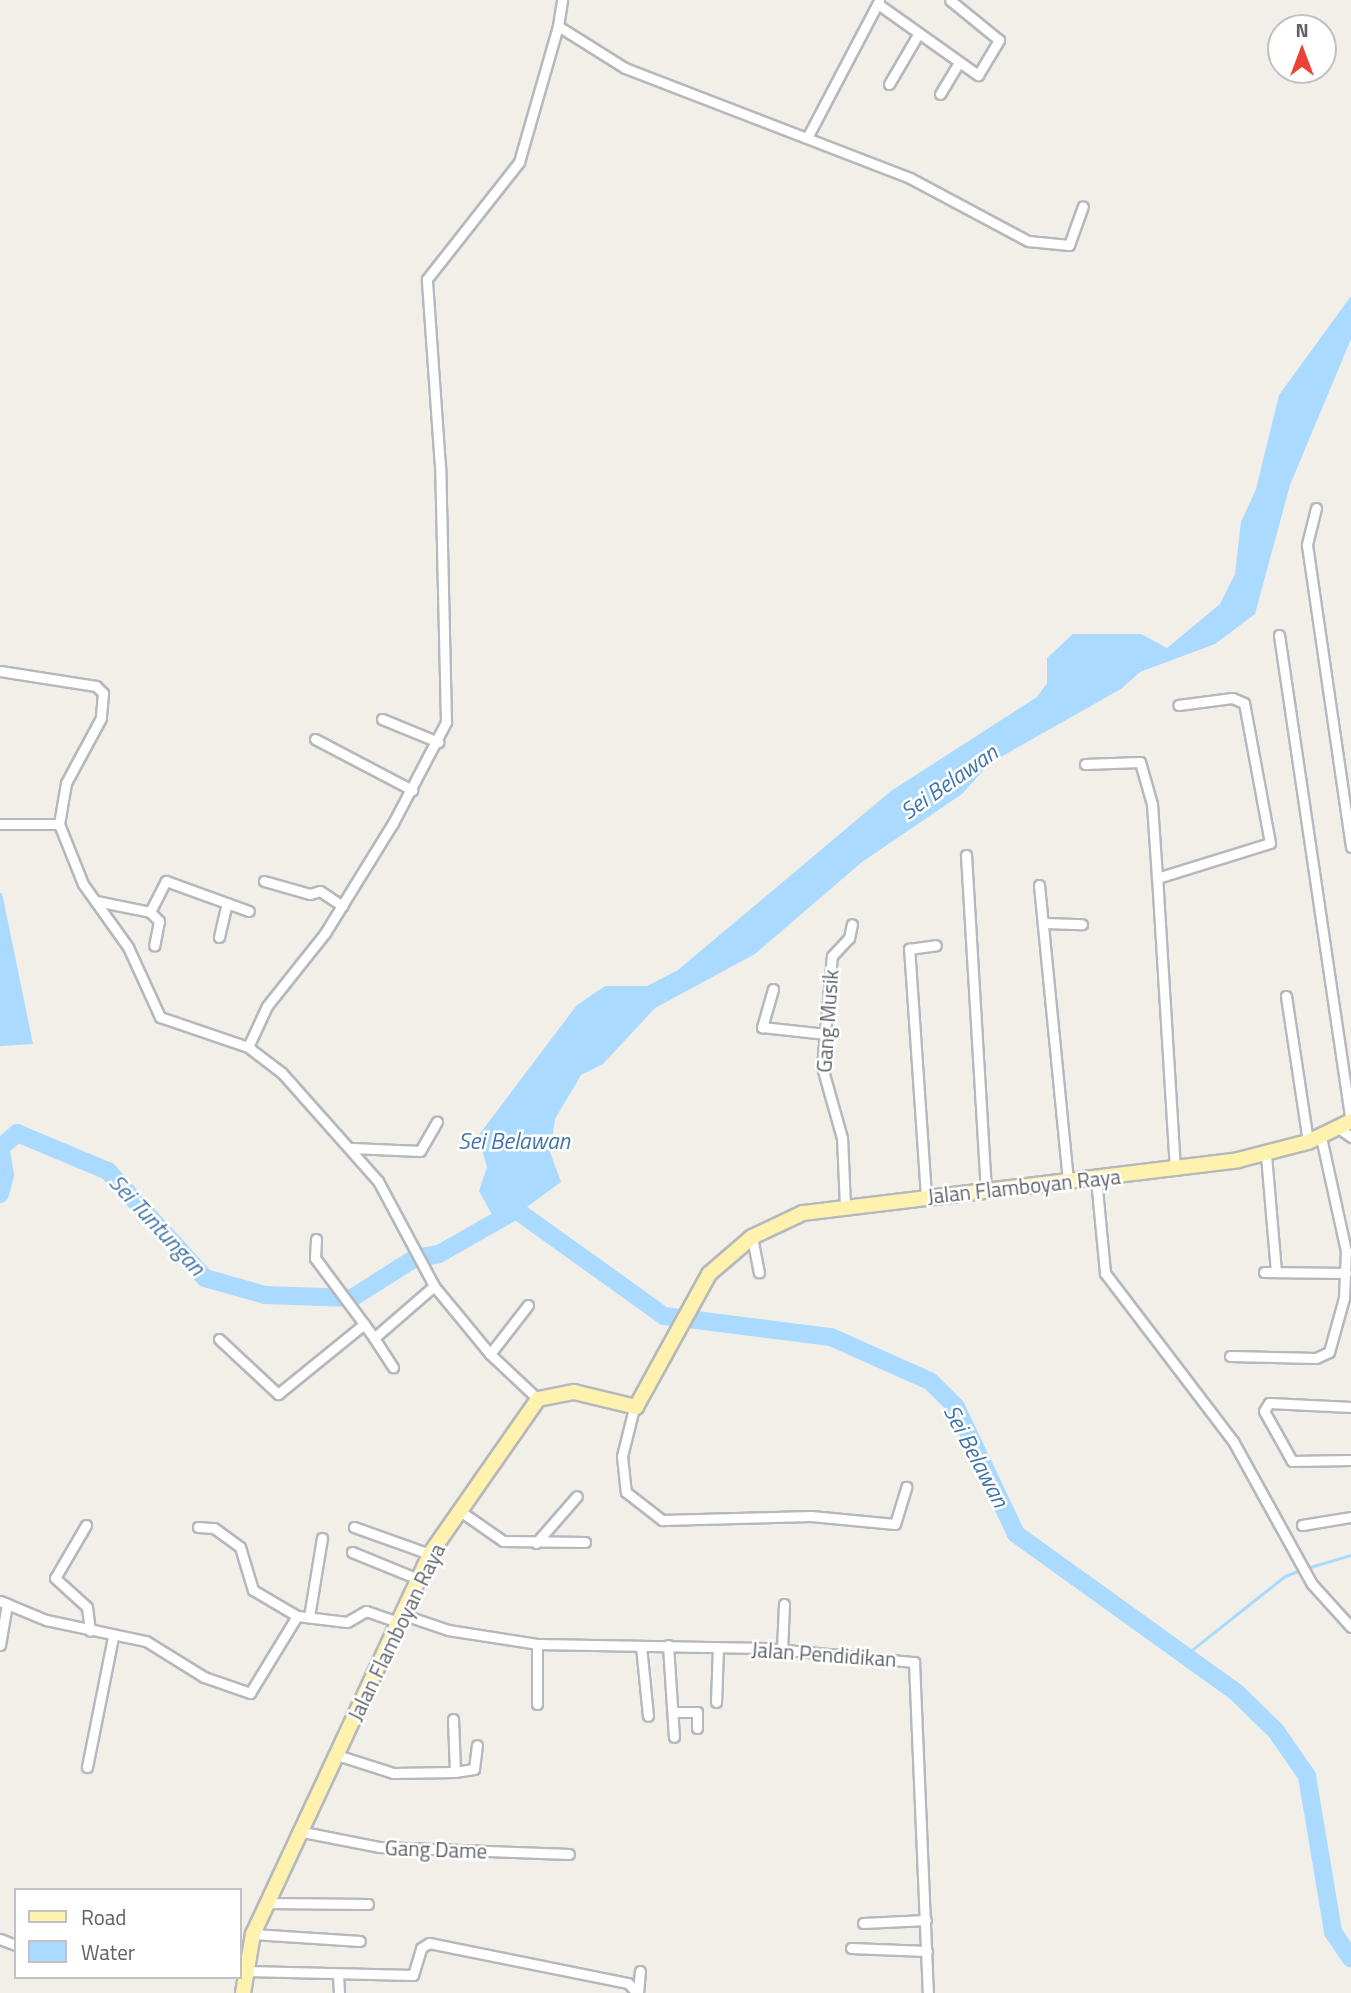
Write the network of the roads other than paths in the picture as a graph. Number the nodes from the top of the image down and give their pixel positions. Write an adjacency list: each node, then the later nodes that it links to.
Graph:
1 (562, 0): 4 (street)
2 (950, 0): 6 (street)
3 (879, 2): 5 (street); 9 (street)
4 (558, 26): 9 (street); 17 (street)
5 (917, 36): 6 (street); 7 (street)
6 (957, 66): 8 (street)
7 (889, 84)
8 (940, 94)
9 (808, 136): 10 (street)
10 (1083, 206)
11 (1316, 508): 22 (street)
12 (1279, 635): 43 (street)
13 (0, 671): 21 (street)
14 (1178, 705): 24 (street)
15 (382, 719): 17 (street)
16 (315, 739): 19 (street)
17 (438, 742): 19 (street)
18 (1085, 764): 24 (street)
19 (412, 790): 29 (street)
20 (0, 824): 21 (street)
21 (61, 829): 27 (street)
22 (1351, 847)
23 (966, 855): 50 (street)
24 (1157, 878): 47 (street)
25 (264, 881): 29 (street)
26 (1039, 886): 32 (street)
27 (96, 901): 31 (street); 41 (street)
28 (227, 902): 30 (street); 31 (street); 35 (street)
29 (342, 906): 41 (street)
30 (249, 911)
31 (150, 912): 37 (street)
32 (1045, 923): 34 (street); 49 (street)
33 (852, 924): 40 (street, Gang Musik)
34 (1082, 924)
35 (219, 937)
36 (936, 945): 51 (street)
37 (154, 946)
38 (773, 989): 40 (street)
39 (1286, 996): 44 (street)
40 (826, 1034): 52 (street, Gang Musik)
41 (248, 1047): 45 (street)
42 (437, 1122): 45 (street)
43 (1348, 1127): 44 (main road, Jalan Flamboyan Raya)
44 (1315, 1140): 46 (main road, Jalan Flamboyan Raya); 58 (street)
45 (352, 1148): 59 (street)
46 (1266, 1155): 47 (main road, Jalan Flamboyan Raya); 55 (street)
47 (1175, 1170): 48 (main road, Jalan Flamboyan Raya)
48 (1096, 1179): 49 (main road, Jalan Flamboyan Raya); 90 (street)
49 (1068, 1182): 50 (main road, Jalan Flamboyan Raya)
50 (986, 1192): 51 (main road, Jalan Flamboyan Raya)
51 (926, 1196): 52 (main road, Jalan Flamboyan Raya)
52 (845, 1206): 53 (main road, Jalan Flamboyan Raya)
53 (752, 1237): 56 (street); 69 (main road, Jalan Flamboyan Raya)
54 (316, 1240): 61 (street)
55 (1276, 1271): 57 (street); 58 (street)
56 (759, 1272)
57 (1264, 1272)
58 (1346, 1273): 65 (street)
59 (434, 1286): 62 (street); 64 (street)
60 (528, 1306): 64 (street)
61 (364, 1324): 62 (street); 63 (street)
62 (374, 1338): 66 (street)
63 (219, 1339)
64 (490, 1354): 67 (street)
65 (1230, 1356)
66 (393, 1367)
67 (538, 1399): 69 (main road); 73 (main road, Jalan Flamboyan Raya)
68 (1351, 1407): 70 (street)
69 (634, 1408): 71 (street)
70 (1351, 1460)
71 (906, 1487)
72 (577, 1496): 81 (street)
73 (460, 1511): 81 (street); 83 (main road, Jalan Flamboyan Raya)
74 (1351, 1517): 76 (street)
75 (86, 1525): 91 (street)
76 (1302, 1525)
77 (198, 1527): 87 (street)
78 (354, 1527): 83 (street)
79 (322, 1538): 88 (street)
80 (585, 1542): 81 (street)
81 (536, 1543)
82 (352, 1552): 84 (street)
83 (430, 1554): 84 (main road, Jalan Flamboyan Raya)
84 (418, 1579): 89 (main road, Jalan Flamboyan Raya)
85 (4, 1603): 91 (street); 94 (street)
86 (784, 1604): 98 (street)
87 (297, 1616): 88 (street, Jalan Pendidikan); 92 (street)
88 (309, 1617): 89 (street, Jalan Pendidikan)
89 (402, 1619): 93 (street, Jalan Pendidikan); 107 (main road, Jalan Flamboyan Raya)
90 (1351, 1627)
91 (90, 1631): 92 (street)
92 (113, 1637): 108 (street)
93 (537, 1644): 96 (street, Jalan Pendidikan); 100 (street)
94 (0, 1645)
95 (668, 1645): 96 (street, Jalan Pendidikan); 97 (street, Jalan Pendidikan); 101 (street)
96 (641, 1646): 102 (street)
97 (718, 1647): 98 (street, Jalan Pendidikan); 99 (street)
98 (782, 1650): 114 (street, Jalan Pendidikan)
99 (716, 1702)
100 (537, 1704)
101 (675, 1712): 104 (street); 105 (street)
102 (648, 1716)
103 (453, 1719): 109 (street)
104 (697, 1728)
105 (674, 1737)
106 (477, 1745): 109 (street)
107 (337, 1755): 109 (street); 110 (main road, Jalan Flamboyan Raya)
108 (87, 1767)
109 (455, 1772)
110 (303, 1832): 111 (street, Gang Dame); 112 (main road, Jalan Flamboyan Raya)
111 (569, 1854)
112 (268, 1903): 113 (street); 116 (main road, Jalan Flamboyan Raya)
113 (368, 1905)
114 (926, 1920): 115 (street); 119 (street, Jalan Pendidikan)
115 (863, 1923)
116 (253, 1934): 117 (street); 120 (main road, Jalan Flamboyan Raya)
117 (360, 1941)
118 (851, 1948): 119 (street)
119 (927, 1951): 126 (street, Jalan Pendidikan)
120 (244, 1962): 122 (street); 123 (main road, Jalan Flamboyan Raya)
121 (640, 1971): 125 (street)
122 (338, 1974): 124 (street); 125 (street)
123 (243, 1993)
124 (339, 1993)
125 (637, 1993)
126 (928, 1993)

